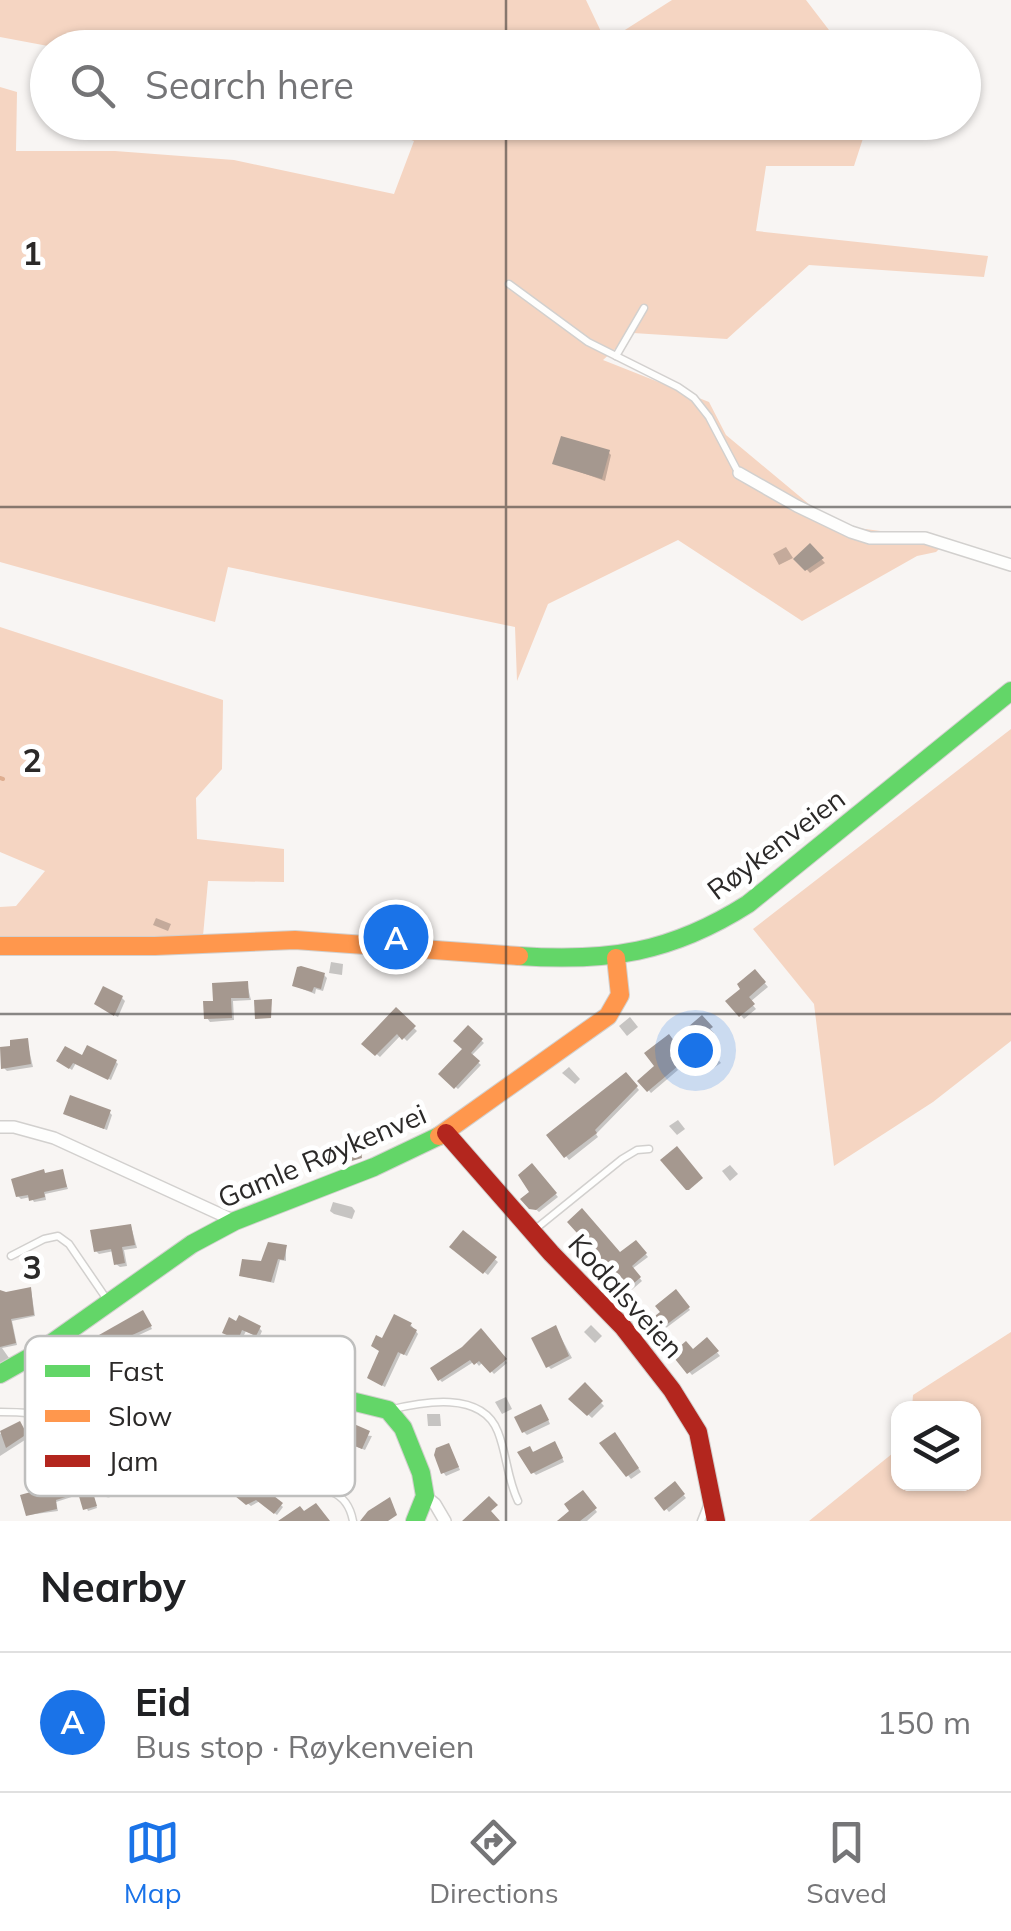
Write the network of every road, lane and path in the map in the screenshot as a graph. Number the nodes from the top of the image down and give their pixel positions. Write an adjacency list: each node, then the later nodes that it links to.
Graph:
1 (508, 284): 3 (lane)
2 (644, 308): 3 (lane)
3 (616, 356): 4 (lane)
4 (739, 473): 5 (street)
5 (1011, 565)
6 (1011, 691): 8 (street, Røykenveien)
7 (0, 946): 8 (street, Røykenveien)
8 (616, 958): 10 (street, Gamle Røykenvei)
9 (0, 1127): 12 (street)
10 (446, 1133): 12 (street, Gamle Røykenvei); 13 (street, Kodalsveien)
11 (649, 1150): 13 (lane)
12 (235, 1221): 15 (street, Gamle Røykenvei)
13 (532, 1232): 23 (street, Kodalsveien)
14 (11, 1256): 15 (lane)
15 (108, 1302): 16 (street, Gamle Røykenvei)
16 (60, 1336)
17 (25, 1360): 18 (street, Gamle Røykenvei)
18 (0, 1374)
19 (355, 1402): 20 (street)
20 (388, 1410): 22 (street); 24 (lane)
21 (339, 1496): 25 (lane)
22 (425, 1496): 26 (street); 27 (street)
23 (712, 1496): 28 (lane); 29 (street, Kodalsveien)
24 (518, 1501)
25 (352, 1521)
26 (415, 1521)
27 (445, 1521)
28 (701, 1521)
29 (716, 1521)

